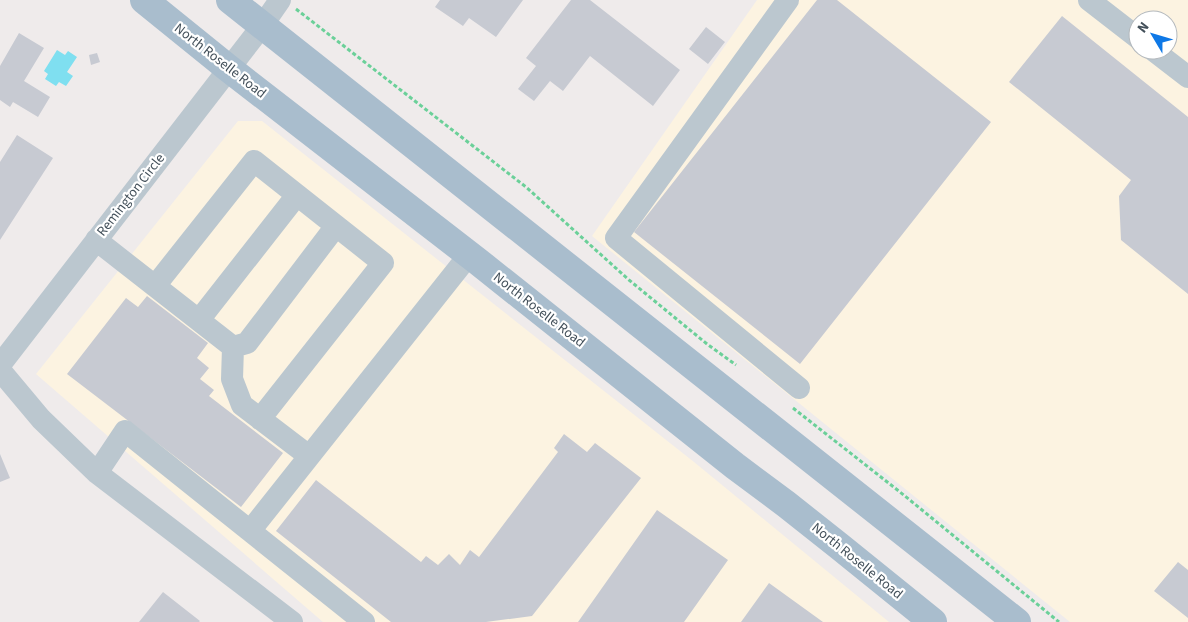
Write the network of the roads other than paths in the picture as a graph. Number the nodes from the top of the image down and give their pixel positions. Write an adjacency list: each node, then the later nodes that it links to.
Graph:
1 (144, 0): 9 (main road, North Roselle Road)
2 (230, 0): 6 (main road)
3 (788, 0): 20 (street)
4 (1089, 0): 7 (street)
5 (286, 3): 6 (street, Remington Circle)
6 (262, 26): 9 (street, Remington Circle); 28 (main road)
7 (1128, 30)
8 (1166, 60): 10 (street)
9 (228, 68): 13 (street, Remington Circle); 14 (main road, North Roselle Road)
10 (1188, 77)
11 (297, 195): 12 (street); 15 (street); 16 (street)
12 (336, 226): 17 (street); 21 (street)
13 (96, 240): 15 (street); 18 (street, Remington Circle)
14 (469, 255): 22 (street); 27 (main road, North Roselle Road)
15 (155, 286): 16 (street)
16 (199, 320): 17 (street)
17 (233, 347): 21 (street)
18 (0, 365)
19 (0, 370): 23 (street)
20 (799, 388)
21 (260, 419): 22 (street)
22 (309, 456): 24 (street)
23 (97, 473): 24 (street); 25 (street)
24 (250, 531): 26 (street)
25 (292, 622)
26 (364, 622)
27 (933, 622)
28 (1017, 622)

